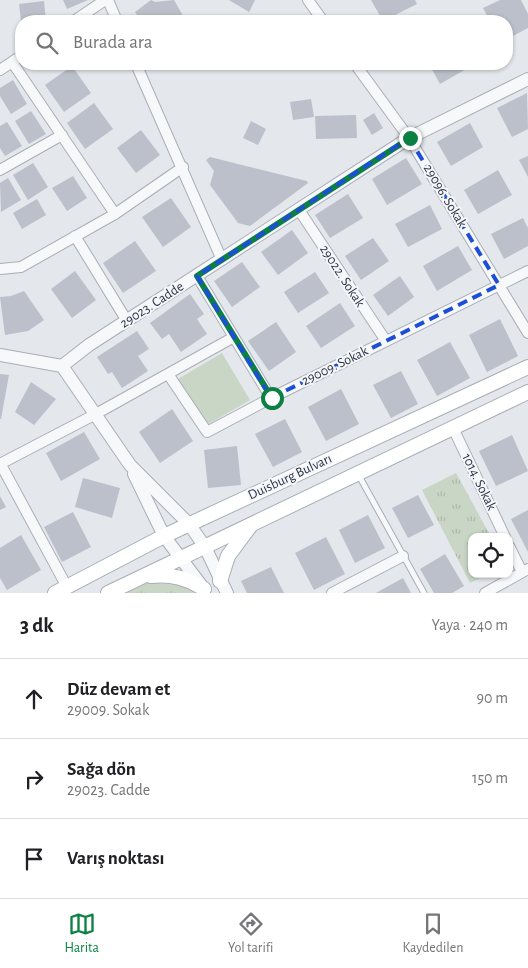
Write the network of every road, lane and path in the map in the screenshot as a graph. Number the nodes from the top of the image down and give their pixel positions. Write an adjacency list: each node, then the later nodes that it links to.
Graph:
1 (107, 0): 3 (street); 4 (street)
2 (308, 0): 5 (street)
3 (83, 15)
4 (114, 15)
5 (319, 15)
6 (15, 60): 7 (street)
7 (12, 62): 8 (street); 9 (street)
8 (15, 66)
9 (0, 70)
10 (17, 70): 14 (street)
11 (139, 70): 16 (street)
12 (359, 70): 15 (street, 29096. Sokak)
13 (528, 78): 15 (street, 29023. Cadde)
14 (62, 135): 17 (street); 19 (street)
15 (410, 138): 18 (street, 29023. Cadde); 25 (street, 29096. Sokak)
16 (182, 167): 19 (street); 21 (street)
17 (0, 170)
18 (299, 210): 21 (street, 29023. Cadde); 29 (street, 29022. Sokak)
19 (115, 214): 20 (street)
20 (74, 236): 22 (street); 26 (street)
21 (222, 260): 24 (street, 29023. Cadde)
22 (0, 269)
23 (528, 271): 25 (street, 29009. Sokak)
24 (197, 276): 26 (street, 29023. Cadde); 28 (street)
25 (499, 285): 27 (street, 29096. Sokak); 29 (street, 29009. Sokak)
26 (127, 321): 31 (street, 29023. Cadde)
27 (528, 333)
28 (234, 337): 33 (street); 35 (street)
29 (386, 341): 35 (street, 29009. Sokak)
30 (0, 355): 31 (street)
31 (62, 366): 36 (street)
32 (528, 367): 41 (main road, Duisburg Bulvarı)
33 (168, 374): 35 (street, 29009. Sokak); 36 (street)
34 (528, 392): 37 (main road, Duisburg Bulvarı)
35 (272, 398)
36 (94, 415): 38 (street); 39 (street)
37 (452, 428): 40 (main road, Duisburg Bulvarı); 43 (street, 1014. Sokak)
38 (0, 464): 52 (street)
39 (130, 465): 41 (street); 44 (street)
40 (357, 473): 42 (main road, Duisburg Bulvarı); 47 (lane)
41 (189, 524): 44 (main road, Duisburg Bulvarı); 45 (street)
42 (252, 524): 45 (main road, Duisburg Bulvarı); 51 (main road)
43 (503, 533)
44 (164, 536): 48 (street); 52 (main road, Duisburg Bulvarı)
45 (204, 546): 48 (main road, Duisburg Bulvarı); 51 (street)
46 (513, 552): 49 (street)
47 (403, 556): 55 (street); 56 (lane)
48 (181, 557): 50 (main road, Duisburg Bulvarı); 53 (street)
49 (525, 571): 57 (street)
50 (140, 577): 53 (main road); 54 (main road, Duisburg Bulvarı)
51 (223, 587)
52 (61, 590)
53 (206, 591)
54 (108, 593)
55 (332, 593)
56 (424, 593)
57 (485, 593)

